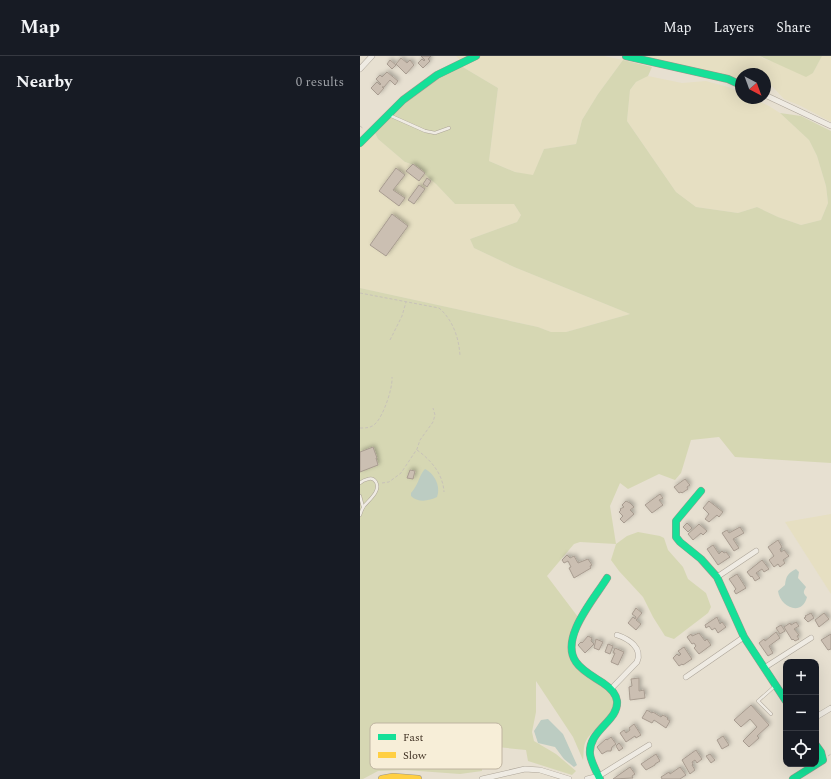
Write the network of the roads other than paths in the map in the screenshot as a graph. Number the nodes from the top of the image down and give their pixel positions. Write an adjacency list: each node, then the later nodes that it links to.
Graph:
1 (372, 56): 4 (street)
2 (476, 56): 7 (street)
3 (626, 56): 5 (street)
4 (360, 69)
5 (735, 82)
6 (771, 98): 8 (street)
7 (387, 114): 9 (lane); 10 (street)
8 (831, 126)
9 (450, 128)
10 (360, 142)
11 (360, 484): 14 (lane)
12 (701, 491): 17 (street)
13 (360, 496): 14 (lane)
14 (363, 507): 15 (lane)
15 (360, 515)
16 (756, 550): 17 (street)
17 (717, 577): 20 (street)
18 (606, 578): 25 (street)
19 (617, 635): 25 (street)
20 (744, 637): 22 (street); 23 (street)
21 (811, 638): 22 (street)
22 (764, 668): 24 (street)
23 (686, 677)
24 (776, 685): 26 (street); 28 (lane)
25 (612, 689): 34 (street)
26 (783, 696)
27 (831, 708): 29 (street)
28 (771, 714)
29 (819, 715)
30 (649, 745): 34 (street)
31 (819, 749): 32 (street)
32 (819, 763)
33 (812, 767): 40 (street)
34 (600, 778): 39 (street)
35 (382, 779): 36 (street)
36 (418, 779)
37 (482, 779): 38 (street)
38 (569, 779)
39 (587, 779)
40 (793, 779)

